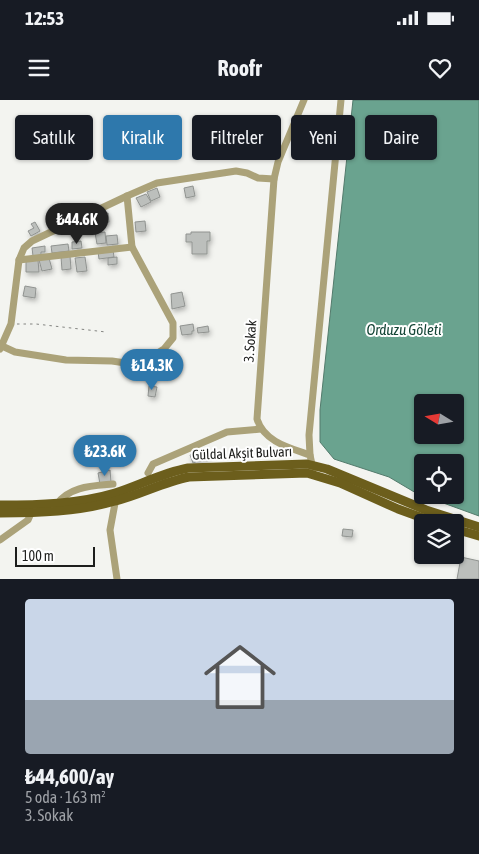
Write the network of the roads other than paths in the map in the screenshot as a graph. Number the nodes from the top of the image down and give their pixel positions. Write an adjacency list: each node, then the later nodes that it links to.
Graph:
1 (304, 100): 3 (street, 3. Sokak)
2 (341, 100): 9 (street)
3 (274, 179): 4 (street); 8 (street, 3. Sokak)
4 (127, 196): 5 (street); 6 (street)
5 (132, 247): 6 (street); 7 (street)
6 (19, 260): 7 (street)
7 (1, 347)
8 (260, 429): 9 (street); 10 (street)
9 (312, 465): 11 (main road, Güldal Akşit Bulvarı); 15 (main road, Güldal Akşit Bulvarı); 16 (main road, Güldal Akşit Bulvarı)
10 (148, 473)
11 (115, 493): 12 (main road, Güldal Akşit Bulvarı); 14 (main road, Güldal Akşit Bulvarı); 20 (street)
12 (0, 505)
13 (0, 513): 14 (main road, Güldal Akşit Bulvarı)
14 (31, 513): 19 (street)
15 (414, 515)
16 (479, 527)
17 (464, 532): 18 (main road)
18 (479, 536)
19 (0, 540)
20 (117, 579)

